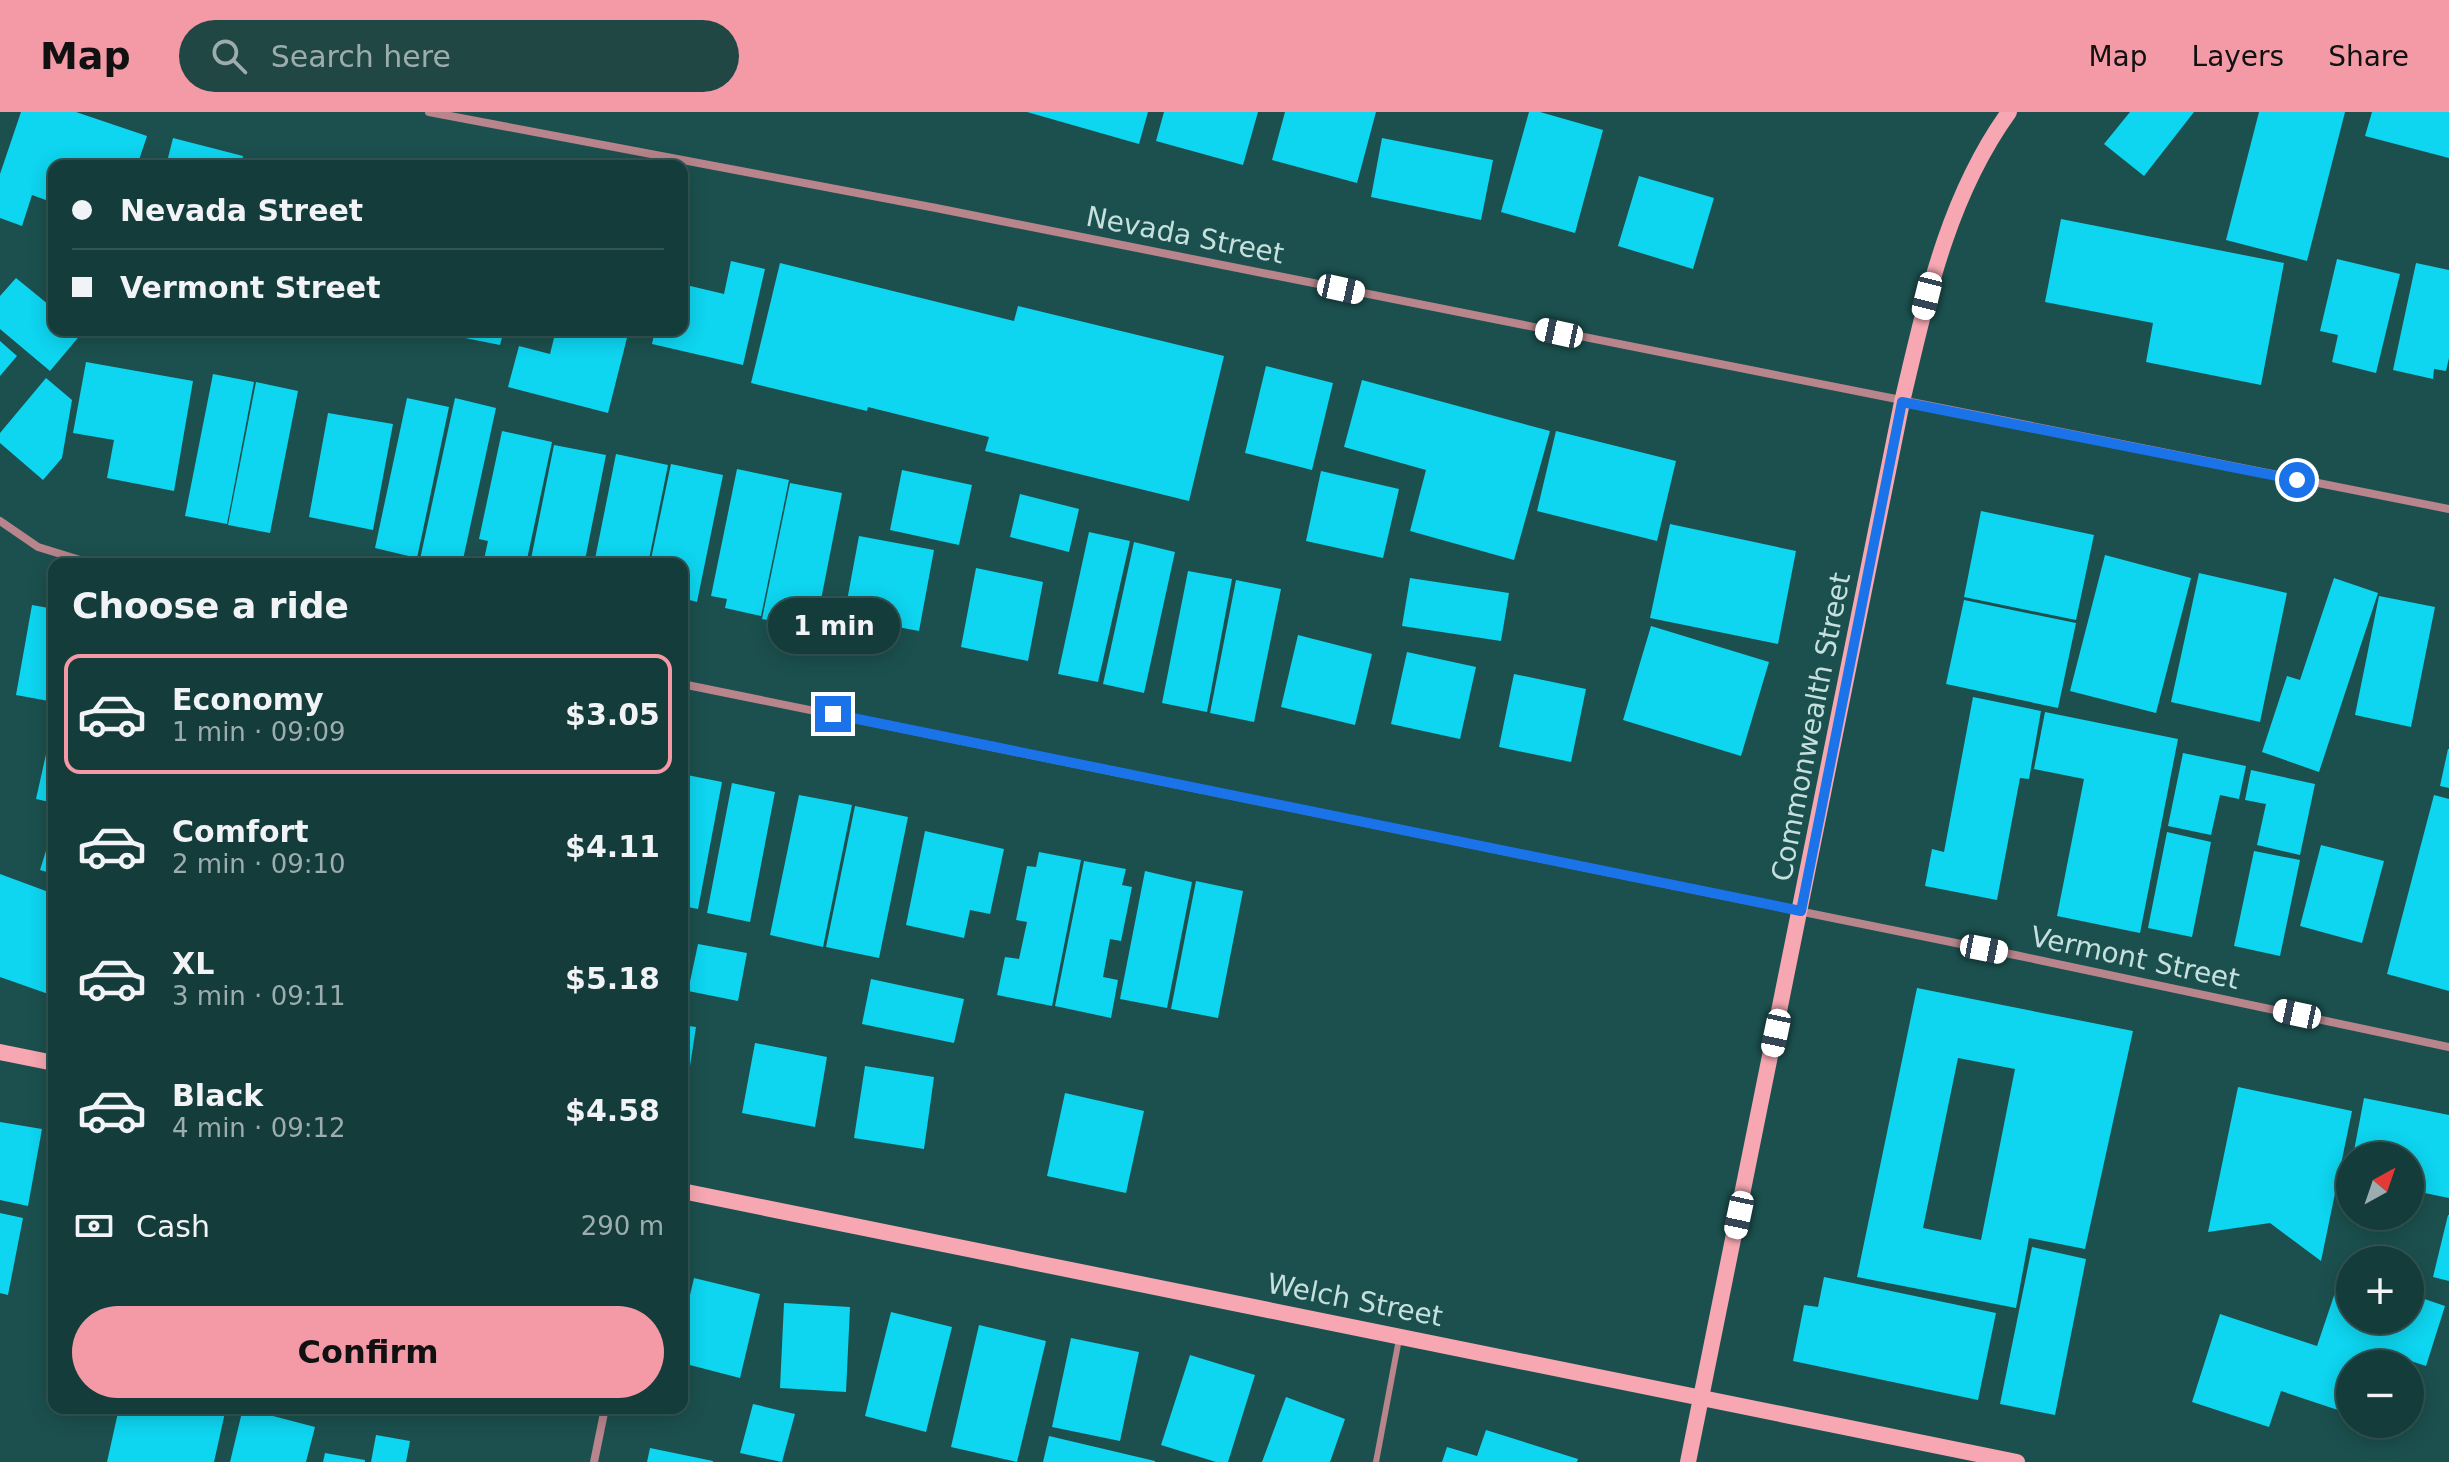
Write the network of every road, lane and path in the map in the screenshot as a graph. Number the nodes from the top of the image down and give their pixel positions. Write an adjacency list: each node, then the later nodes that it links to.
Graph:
1 (429, 112): 3 (street, Nevada Street)
2 (2009, 112): 5 (street, Commonwealth Street)
3 (682, 160)
4 (688, 161): 5 (street, Nevada Street)
5 (1902, 402): 6 (street, Nevada Street); 10 (street, Commonwealth Street)
6 (2449, 509)
7 (0, 521): 8 (street)
8 (74, 558)
9 (688, 685): 10 (street, Vermont Street)
10 (1801, 911): 11 (street, Vermont Street); 16 (street, Commonwealth Street)
11 (2449, 1047)
12 (0, 1052): 13 (street)
13 (48, 1062)
14 (688, 1192): 15 (street, Welch Street)
15 (1399, 1336): 16 (street, Welch Street); 19 (lane)
16 (1702, 1397): 20 (street, Commonwealth Street); 21 (street, Welch Street)
17 (604, 1414): 18 (street)
18 (594, 1462)
19 (1376, 1462)
20 (1688, 1462)
21 (2017, 1462)

